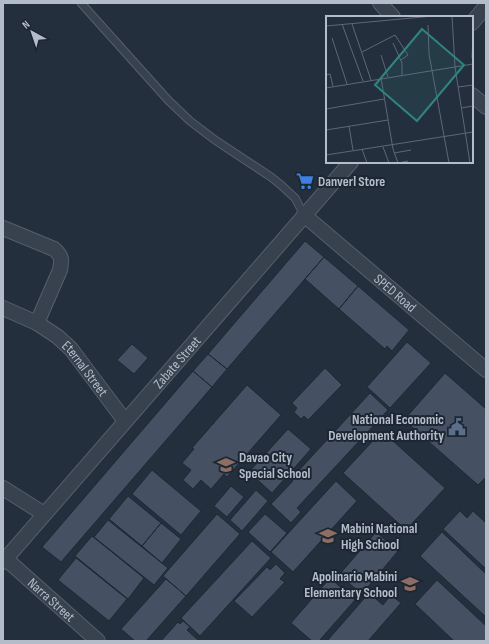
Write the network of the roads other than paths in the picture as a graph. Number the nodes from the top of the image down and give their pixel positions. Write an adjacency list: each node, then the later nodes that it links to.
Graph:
1 (81, 3): 9 (lane)
2 (380, 3): 4 (street)
3 (486, 6): 5 (street)
4 (392, 16)
5 (473, 21)
6 (473, 96): 7 (street)
7 (486, 107)
8 (350, 163): 9 (street, Zabate Street)
9 (304, 215): 13 (street, SPED Road); 14 (street, Zabate Street)
10 (3, 228): 12 (street)
11 (3, 308): 12 (street, Eternal Street)
12 (37, 323): 14 (street, Eternal Street)
13 (486, 370)
14 (125, 421): 16 (street, Zabate Street)
15 (3, 488): 16 (street)
16 (44, 514): 17 (street, Zabate Street)
17 (4, 560): 18 (street, Narra Street)
18 (98, 641)

